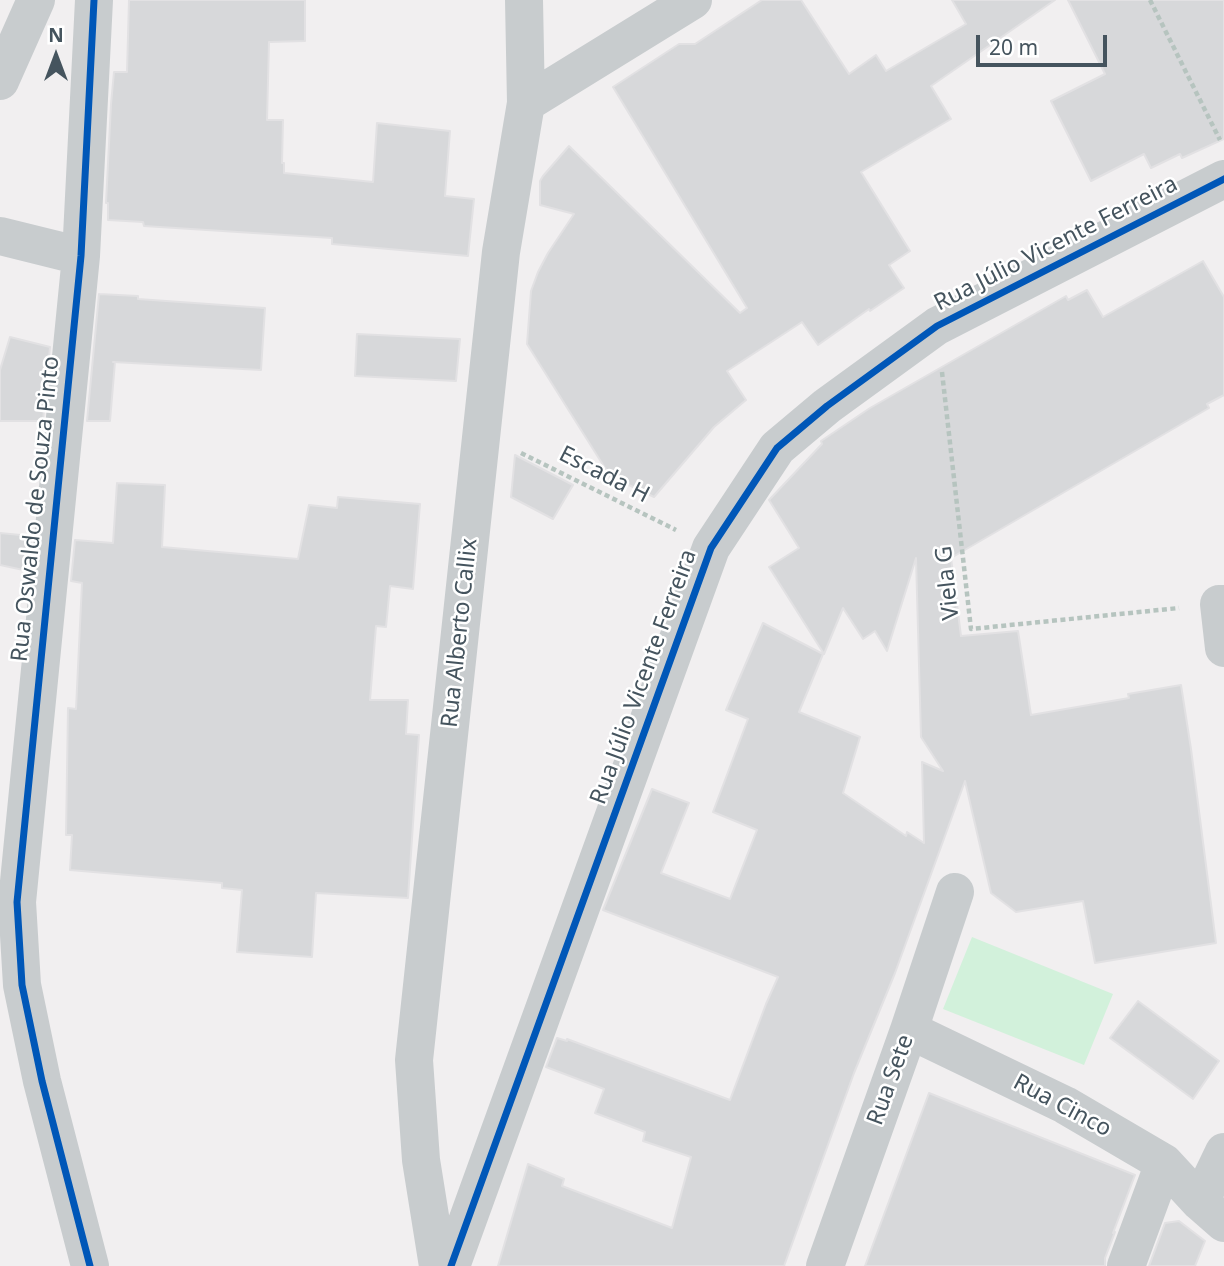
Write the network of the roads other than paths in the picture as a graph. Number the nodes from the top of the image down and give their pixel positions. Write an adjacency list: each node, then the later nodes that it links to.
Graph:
1 (36, 0): 5 (street)
2 (94, 0): 9 (street, Rua Oswaldo de Souza Pinto)
3 (524, 0): 6 (street, Rua Alberto Callix)
4 (693, 0): 6 (street)
5 (0, 80)
6 (526, 103): 18 (street, Rua Alberto Callix)
7 (1224, 179): 19 (street, Rua Júlio Vicente Ferreira)
8 (0, 236): 9 (street)
9 (81, 256): 17 (street, Rua Oswaldo de Souza Pinto)
10 (1221, 604): 11 (street)
11 (1224, 648)
12 (955, 892): 13 (street, Rua Sete)
13 (909, 1030): 15 (street, Rua Cinco); 20 (street, Rua Sete)
14 (1224, 1152): 16 (street)
15 (1164, 1163): 16 (street, Rua Cinco); 21 (street)
16 (1212, 1213)
17 (90, 1266)
18 (438, 1266)
19 (451, 1266)
20 (825, 1266)
21 (1126, 1266)

